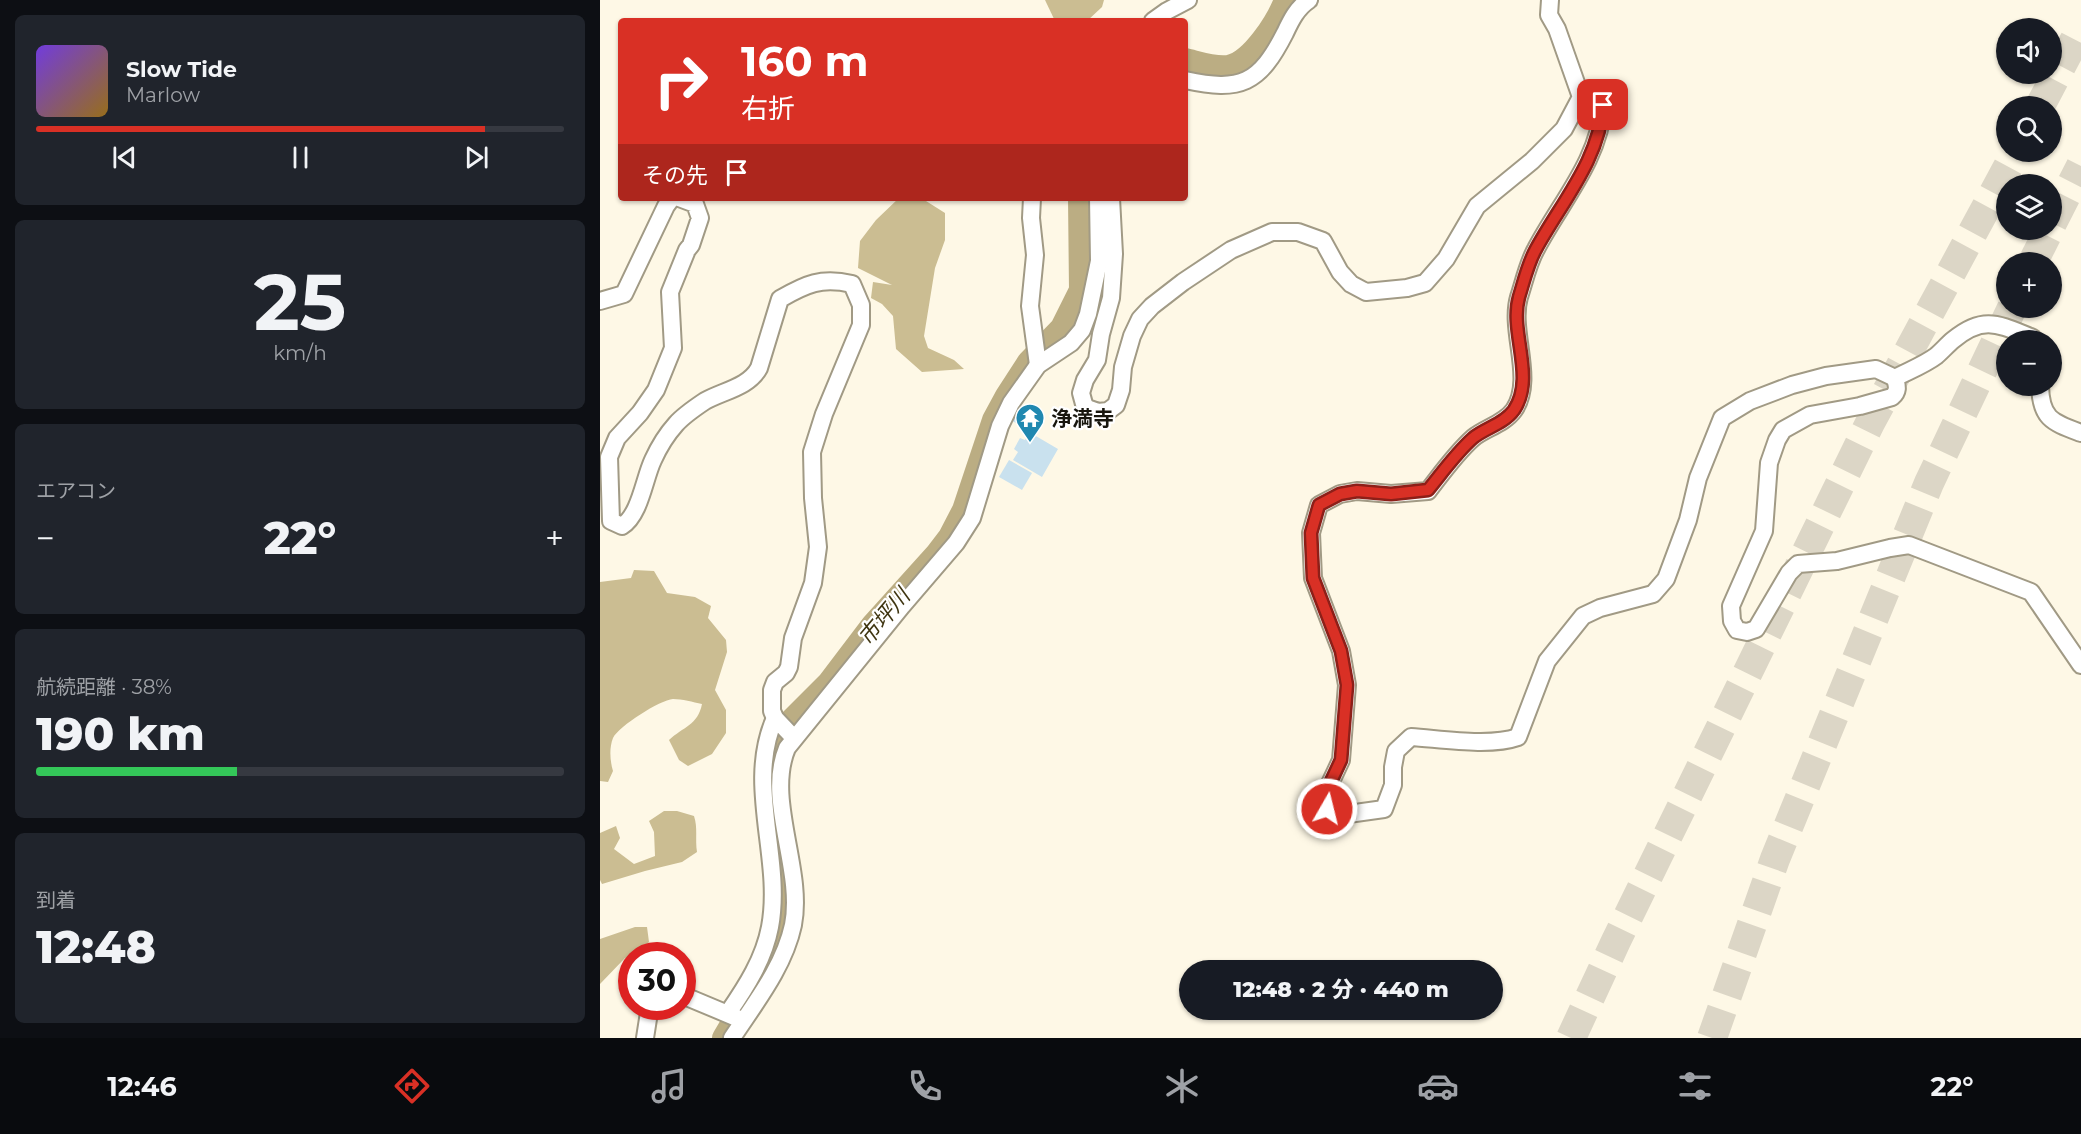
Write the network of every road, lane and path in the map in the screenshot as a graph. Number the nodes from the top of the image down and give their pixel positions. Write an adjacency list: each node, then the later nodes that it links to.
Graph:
1 (1188, 0): 4 (street)
2 (1309, 0): 5 (street)
3 (1550, 0): 6 (street)
4 (1157, 18)
5 (1188, 81)
6 (1581, 97): 11 (street); 15 (street)
7 (670, 201): 12 (street)
8 (687, 201): 19 (street)
9 (1032, 201): 14 (street)
10 (1098, 201): 14 (street)
11 (1111, 201)
12 (600, 301)
13 (2013, 330): 15 (street)
14 (1038, 365): 20 (street)
15 (1895, 378): 18 (street)
16 (2040, 396): 17 (street)
17 (2081, 433)
18 (2081, 665)
19 (775, 718): 20 (street); 21 (street)
20 (794, 738): 21 (street)
21 (772, 795): 23 (street); 25 (street)
22 (696, 1000): 23 (street)
23 (728, 1013): 25 (street)
24 (648, 1020): 26 (street)
25 (743, 1022): 27 (street)
26 (645, 1038)
27 (732, 1038)

